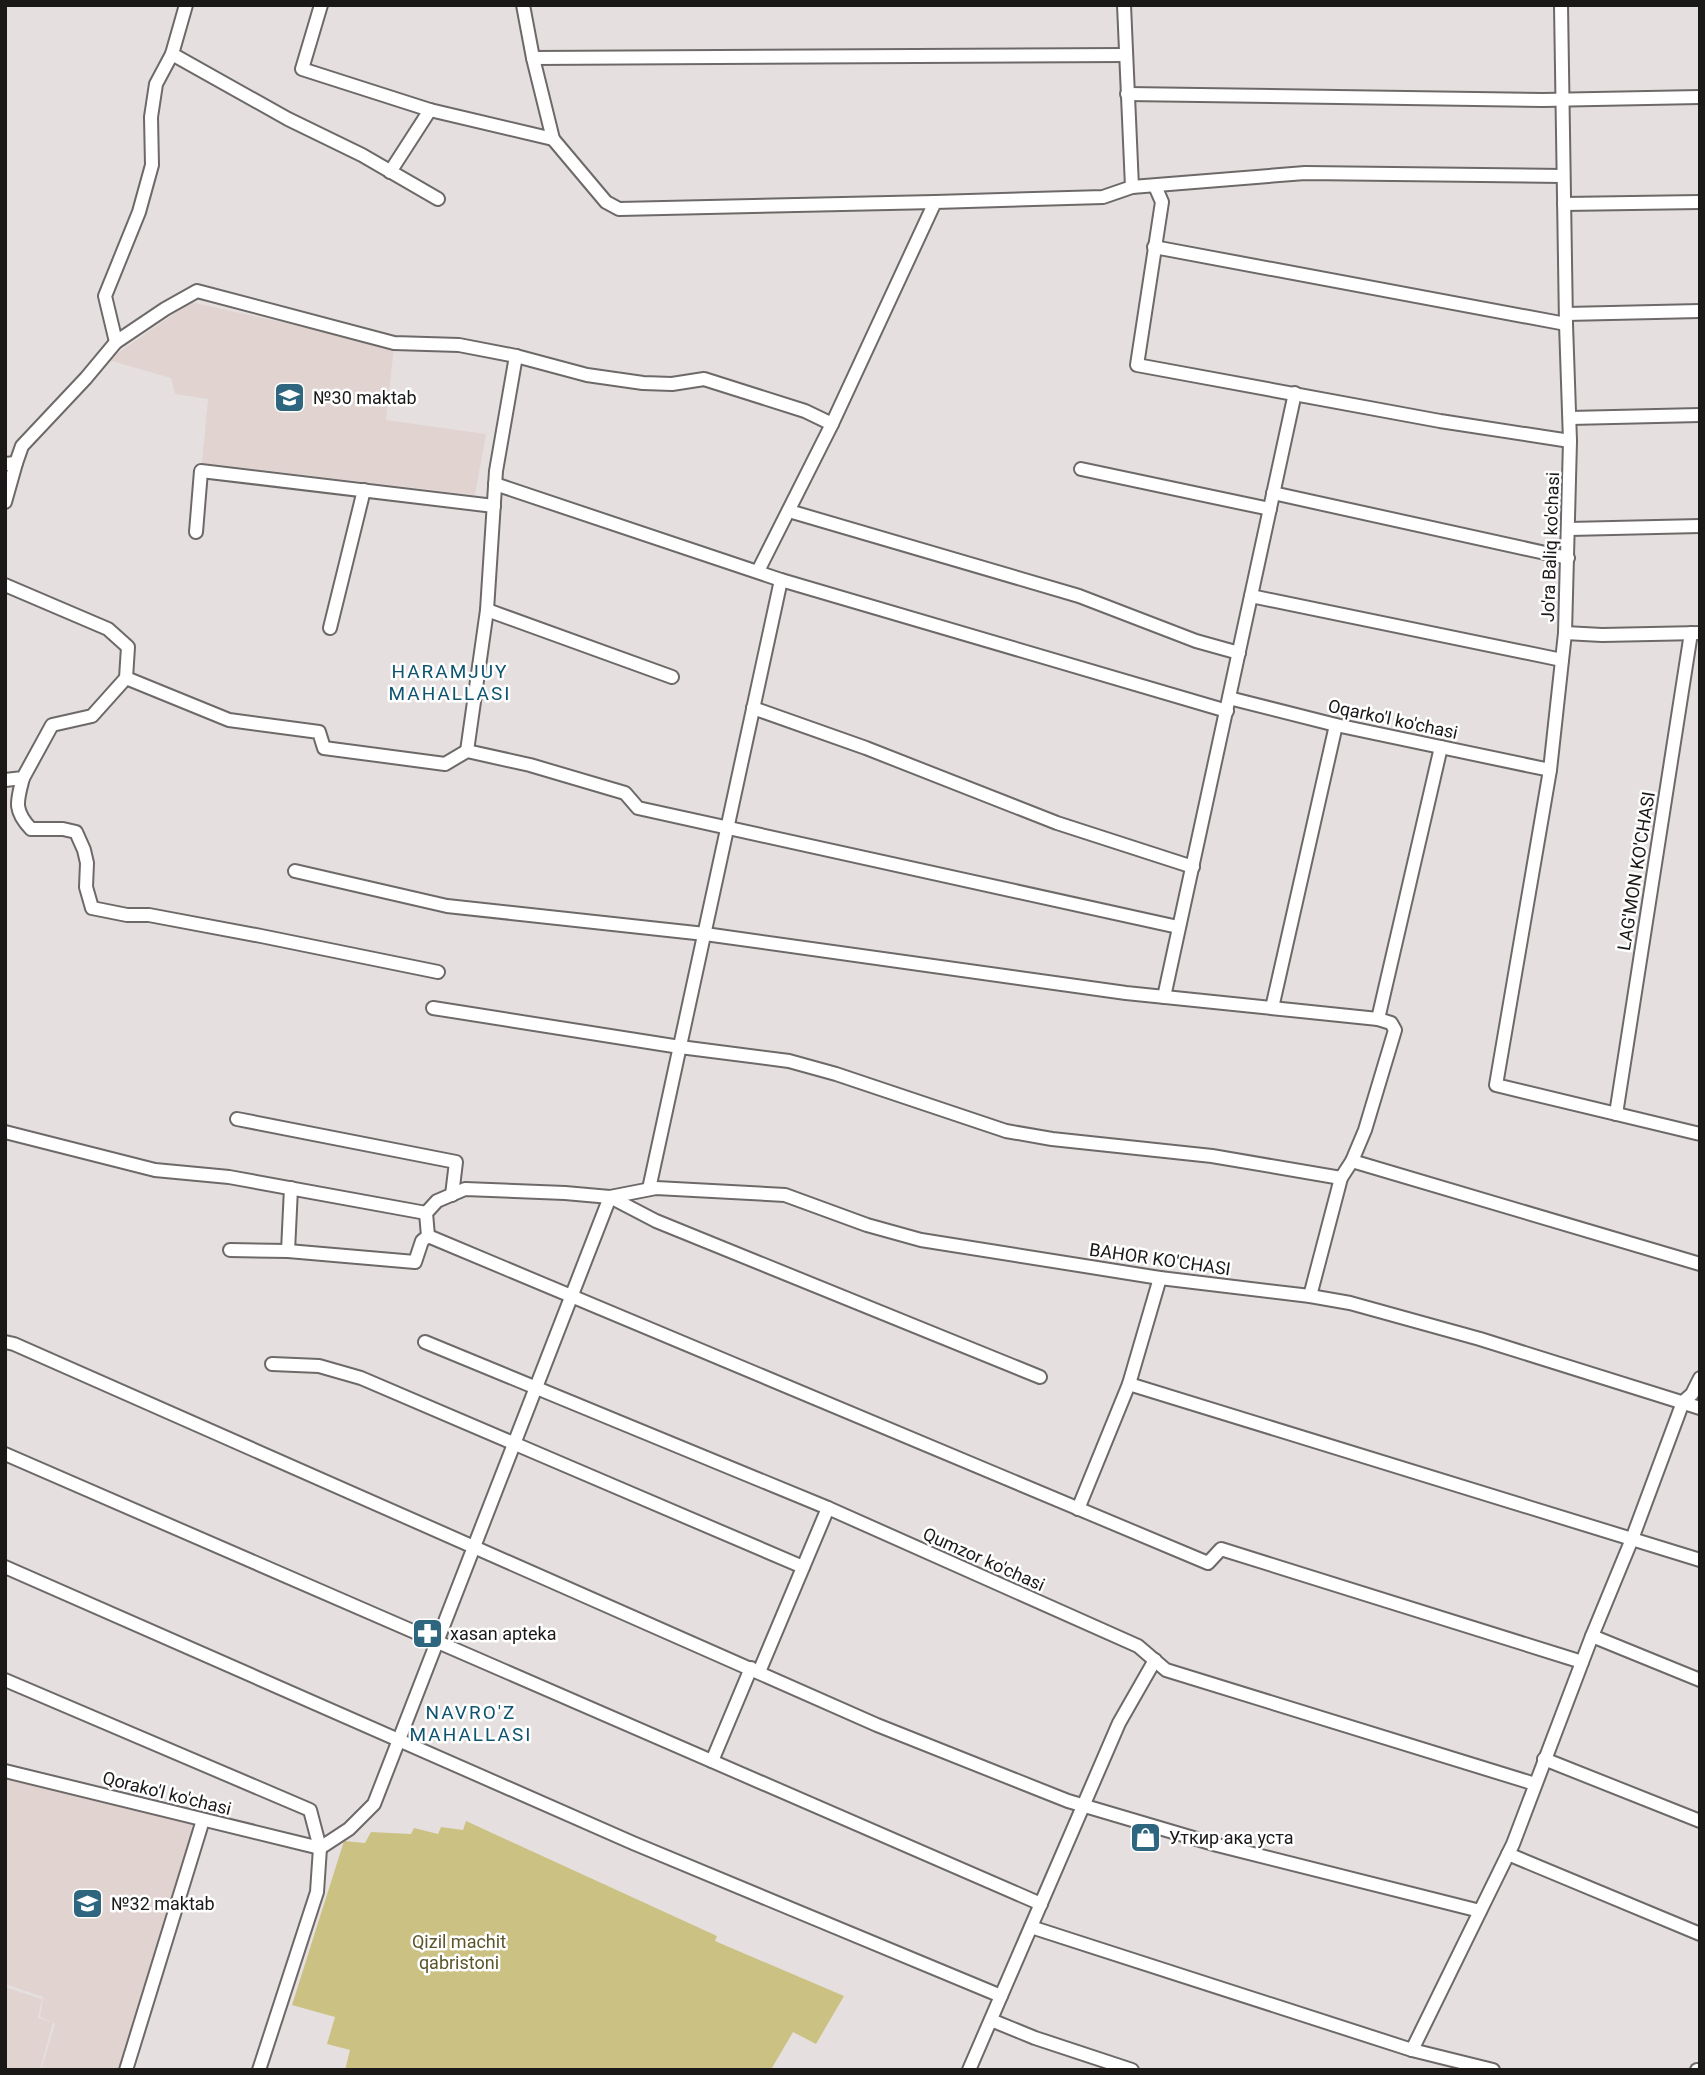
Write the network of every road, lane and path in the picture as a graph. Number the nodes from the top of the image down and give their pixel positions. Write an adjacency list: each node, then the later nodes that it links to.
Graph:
1 (186, 5): 6 (street)
2 (321, 5): 12 (street)
3 (523, 5): 8 (street)
4 (1124, 5): 7 (street)
5 (1561, 5): 11 (street, Jo'ra Baliq ko'chasi)
6 (172, 54): 14 (street); 25 (street)
7 (1126, 55): 8 (street); 9 (street)
8 (533, 58): 13 (street)
9 (1127, 94): 11 (street); 17 (street)
10 (1700, 97): 11 (street)
11 (1561, 99): 15 (street, Jo'ra Baliq ko'chasi)
12 (430, 110): 13 (street); 14 (street)
13 (553, 139): 19 (street)
14 (390, 172): 18 (street)
15 (1563, 176): 16 (street); 21 (street, Jo'ra Baliq ko'chasi)
16 (1155, 186): 17 (street); 22 (street)
17 (1132, 187): 19 (street)
18 (438, 199)
19 (935, 202): 30 (street)
20 (1700, 202): 21 (street)
21 (1564, 204): 24 (street, Jo'ra Baliq ko'chasi)
22 (1154, 247): 24 (street); 27 (street)
23 (1700, 311): 24 (street)
24 (1566, 319): 29 (street, Jo'ra Baliq ko'chasi)
25 (116, 342): 26 (street); 32 (street)
26 (516, 356): 30 (street); 34 (street)
27 (1295, 393): 31 (street); 36 (street)
28 (1700, 415): 29 (street)
29 (1570, 418): 31 (street, Jo'ra Baliq ko'chasi)
30 (832, 424): 40 (street)
31 (1570, 441): 42 (street, Jo'ra Baliq ko'chasi)
32 (11, 463): 37 (street)
33 (1080, 469): 39 (street)
34 (495, 484): 38 (street); 45 (street, Oqarko'l ko'chasi)
35 (364, 490): 38 (street); 43 (street); 50 (street)
36 (1273, 494): 39 (street); 44 (street)
37 (5, 502)
38 (494, 506): 49 (street)
39 (1270, 509): 48 (street)
40 (789, 511): 45 (street); 53 (street)
41 (1700, 526): 42 (street)
42 (1569, 529): 44 (street, Jo'ra Baliq ko'chasi)
43 (196, 532)
44 (1568, 558): 51 (street, Jo'ra Baliq ko'chasi)
45 (758, 572): 46 (street, Oqarko'l ko'chasi)
46 (781, 580): 57 (street, Oqarko'l ko'chasi); 58 (street)
47 (5, 585): 56 (street)
48 (1251, 596): 53 (street); 54 (street)
49 (486, 610): 55 (street); 61 (street)
50 (330, 628)
51 (1565, 633): 52 (street); 54 (street, Jo'ra Baliq ko'chasi)
52 (1695, 633): 76 (street, LAG'MON KO'CHASI)
53 (1239, 653): 57 (street)
54 (1562, 660): 62 (street, Jo'ra Baliq ko'chasi)
55 (672, 677)
56 (126, 678): 61 (street); 63 (street)
57 (1228, 705): 59 (street, Oqarko'l ko'chasi); 66 (street)
58 (753, 708): 65 (street); 66 (street)
59 (1336, 725): 60 (street, Oqarko'l ko'chasi); 73 (street)
60 (1441, 747): 62 (street, Oqarko'l ko'chasi); 74 (street)
61 (467, 751): 65 (street)
62 (1550, 770): 76 (street, Jo'ra Baliq ko'chasi)
63 (23, 778): 64 (street); 70 (street)
64 (5, 780)
65 (727, 827): 68 (street); 69 (street)
66 (1193, 867): 68 (street)
67 (295, 871): 69 (street)
68 (1178, 926): 71 (street)
69 (705, 934): 71 (street); 75 (street)
70 (438, 972)
71 (1164, 997): 73 (street)
72 (433, 1008): 75 (street)
73 (1272, 1008): 74 (street)
74 (1378, 1019): 80 (street)
75 (680, 1047): 81 (street); 83 (street)
76 (1616, 1114): 79 (street)
77 (237, 1119): 84 (street)
78 (5, 1132): 82 (street)
79 (1700, 1134)
80 (1352, 1161): 81 (street); 90 (street)
81 (1341, 1178): 93 (street)
82 (291, 1188): 86 (street); 89 (street)
83 (649, 1189): 85 (street, BAHOR KO'CHASI); 91 (street, BAHOR KO'CHASI)
84 (452, 1195): 85 (street); 86 (street)
85 (610, 1197): 92 (street); 97 (street)
86 (426, 1213): 87 (street)
87 (428, 1236): 89 (street); 92 (street)
88 (230, 1250): 89 (street)
89 (288, 1251)
90 (1700, 1264)
91 (1160, 1278): 93 (street, BAHOR KO'CHASI); 99 (street)
92 (571, 1296): 100 (street); 106 (street)
93 (1310, 1296): 101 (street, BAHOR KO'CHASI)
94 (5, 1342): 108 (street)
95 (425, 1342): 100 (street, Qumzor ko'chasi)
96 (272, 1364): 103 (street)
97 (1040, 1377)
98 (1700, 1378): 101 (street)
99 (1129, 1384): 106 (street); 107 (street)
100 (535, 1388): 103 (street); 105 (street, Qumzor ko'chasi)
101 (1683, 1402): 102 (street, BAHOR KO'CHASI); 107 (street)
102 (1700, 1408)
103 (514, 1445): 108 (street); 111 (street)
104 (5, 1454): 113 (street)
105 (828, 1508): 111 (street); 114 (street, Qumzor ko'chasi)
106 (1078, 1509): 115 (street)
107 (1632, 1539): 109 (street); 112 (street)
108 (475, 1546): 113 (street); 116 (street)
109 (1700, 1560)
110 (5, 1567): 119 (street)
111 (803, 1567): 116 (street)
112 (1592, 1636): 115 (street); 118 (street)
113 (438, 1643): 119 (street); 121 (street)
114 (1155, 1660): 123 (street, Qumzor ko'chasi); 124 (street)
115 (1581, 1662): 120 (street)
116 (755, 1670): 121 (street); 124 (street)
117 (5, 1679): 127 (street)
118 (1700, 1680)
119 (400, 1742): 127 (street); 133 (street)
120 (1545, 1759): 123 (street); 126 (street)
121 (712, 1762): 129 (street)
122 (5, 1771): 125 (street, Qorako'l ko'chasi)
123 (1535, 1784): 128 (street)
124 (1084, 1806): 129 (street); 130 (street)
125 (203, 1820): 127 (street, Qorako'l ko'chasi); 136 (street)
126 (1700, 1821)
127 (320, 1847): 137 (street)
128 (1508, 1854): 130 (street); 132 (street)
129 (1041, 1904): 131 (street)
130 (1480, 1911): 135 (street)
131 (1031, 1927): 133 (street); 135 (street)
132 (1700, 1934)
133 (1001, 1996): 134 (street)
134 (991, 2020): 138 (street); 139 (street)
135 (1412, 2050): 140 (street)
136 (126, 2070)
137 (259, 2070)
138 (969, 2070)
139 (1132, 2070)
140 (1493, 2070)

